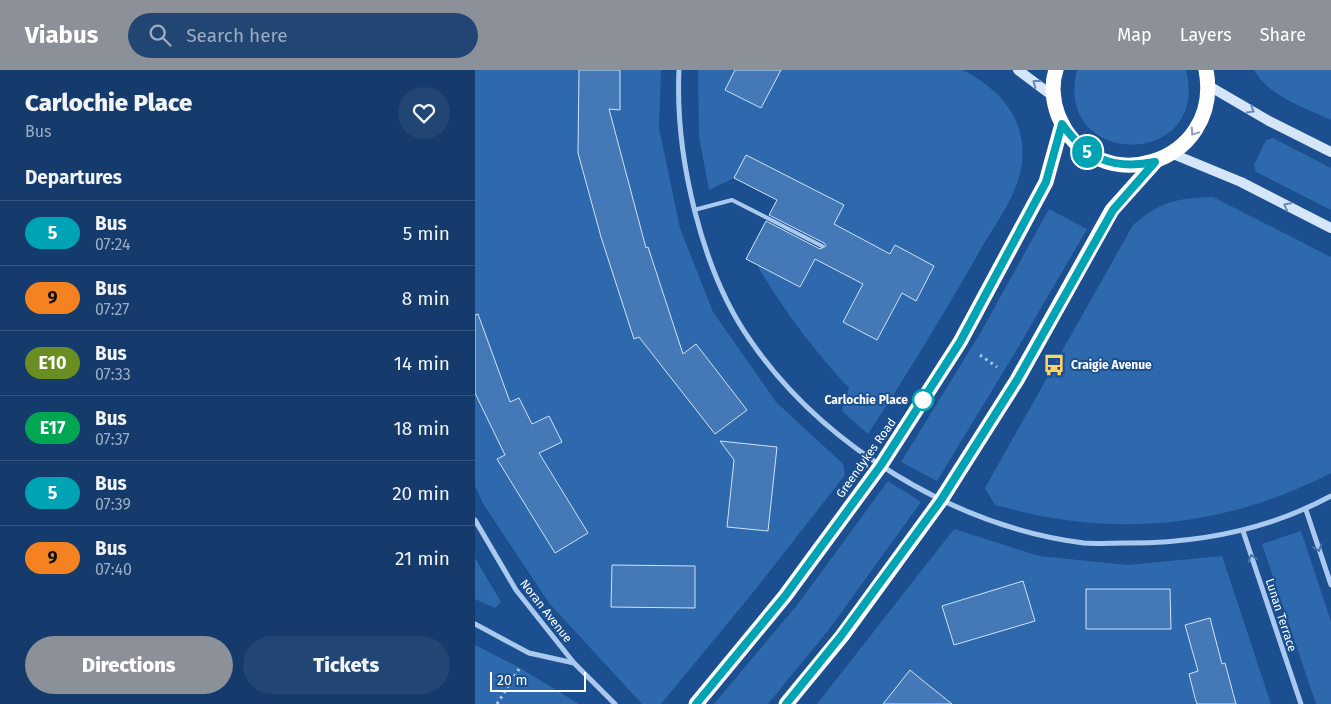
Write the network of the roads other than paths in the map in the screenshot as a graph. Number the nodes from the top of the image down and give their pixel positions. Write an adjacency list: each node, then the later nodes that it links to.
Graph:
1 (679, 70): 11 (street)
2 (1018, 70): 6 (street, one-way to 2)
3 (1056, 70): 6 (highway)
4 (1206, 70): 5 (highway)
5 (1209, 86): 8 (street, one-way to 8); 9 (highway, one-way to 9)
6 (1053, 97): 7 (highway)
7 (1062, 124): 10 (highway); 14 (highway, Greendykes Road)
8 (1331, 152)
9 (1173, 154): 10 (highway); 12 (street, one-way to 9)
10 (1155, 162): 16 (highway)
11 (695, 210): 13 (lane); 14 (street)
12 (1331, 228)
13 (822, 246)
14 (881, 465): 16 (street); 24 (highway, Greendykes Road)
15 (1331, 496): 17 (street)
16 (941, 500): 19 (street); 25 (highway)
17 (1305, 510): 19 (street); 20 (street, one-way to 20)
18 (475, 520): 22 (street, Noran Avenue)
19 (1243, 531): 26 (street, Lunan Terrace, one-way to 19)
20 (1331, 585)
21 (475, 624): 22 (street)
22 (574, 663): 23 (street, Noran Avenue)
23 (615, 704)
24 (696, 704)
25 (786, 704)
26 (1301, 704)

